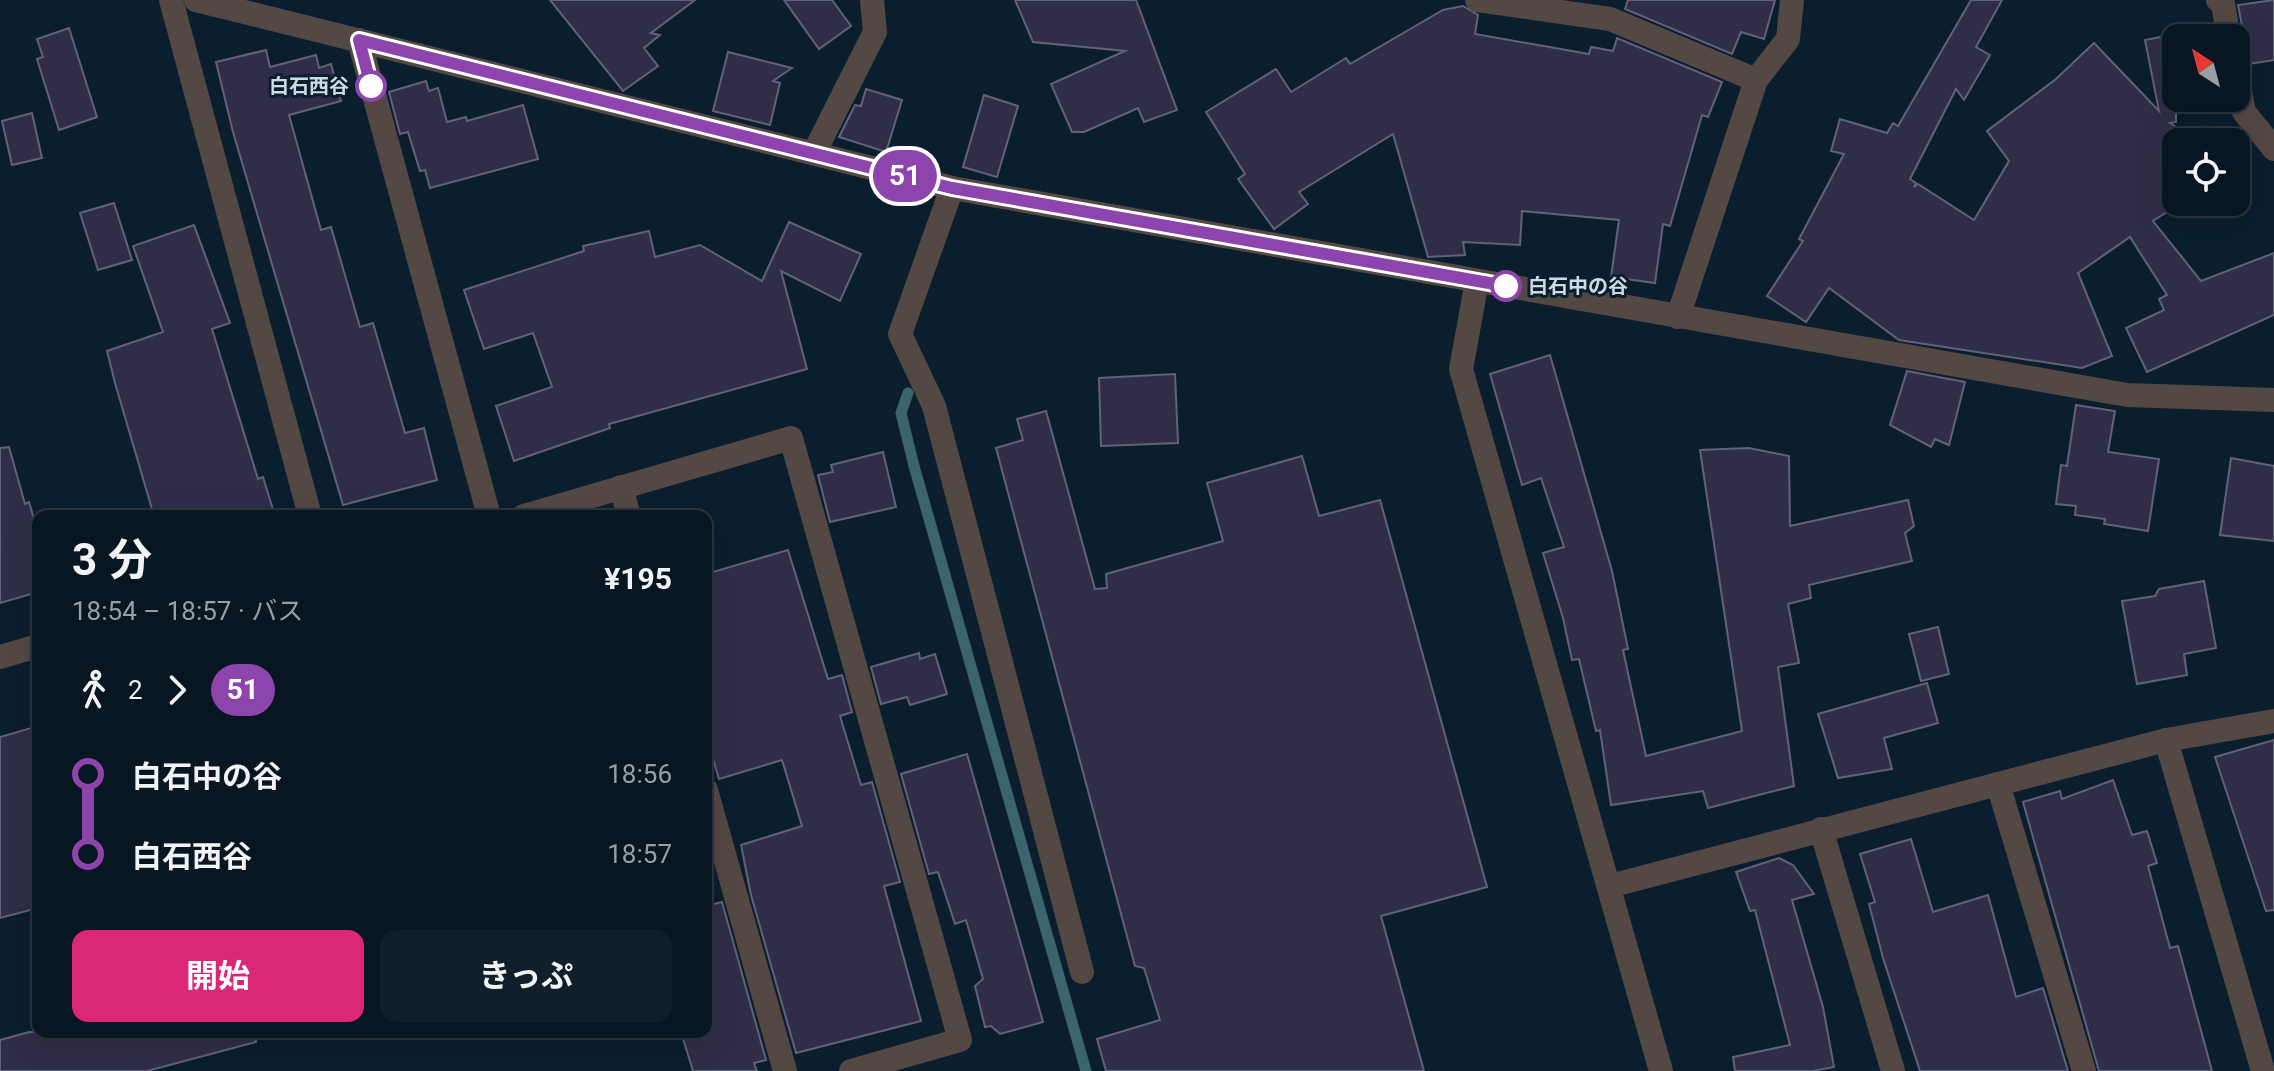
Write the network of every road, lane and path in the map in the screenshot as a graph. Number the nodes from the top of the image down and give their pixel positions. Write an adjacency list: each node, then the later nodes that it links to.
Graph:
1 (171, 0): 18 (street)
2 (196, 0): 8 (street)
3 (872, 0): 12 (street)
4 (1477, 0): 9 (street)
5 (1792, 0): 9 (street)
6 (2218, 0): 7 (street)
7 (2227, 24)
8 (359, 40): 12 (street); 19 (street)
9 (1756, 80): 15 (street)
10 (2244, 112): 11 (street)
11 (2274, 149)
12 (814, 153): 13 (street)
13 (952, 188): 14 (street); 30 (street)
14 (1477, 281): 15 (street); 29 (street)
15 (1678, 317): 16 (street)
16 (2274, 400)
17 (621, 487): 20 (street); 21 (street); 31 (street)
18 (308, 510)
19 (487, 510)
20 (544, 510)
21 (627, 510)
22 (32, 648): 23 (street)
23 (0, 657)
24 (2274, 721): 25 (street)
25 (2166, 740): 26 (street); 37 (street)
26 (1998, 784): 28 (street); 36 (street)
27 (712, 811): 32 (street)
28 (1821, 829): 29 (street); 35 (street)
29 (1610, 886): 34 (street)
30 (1082, 972)
31 (892, 1065): 33 (street)
32 (785, 1071)
33 (851, 1071)
34 (1661, 1071)
35 (1893, 1071)
36 (2084, 1071)
37 (2263, 1071)

